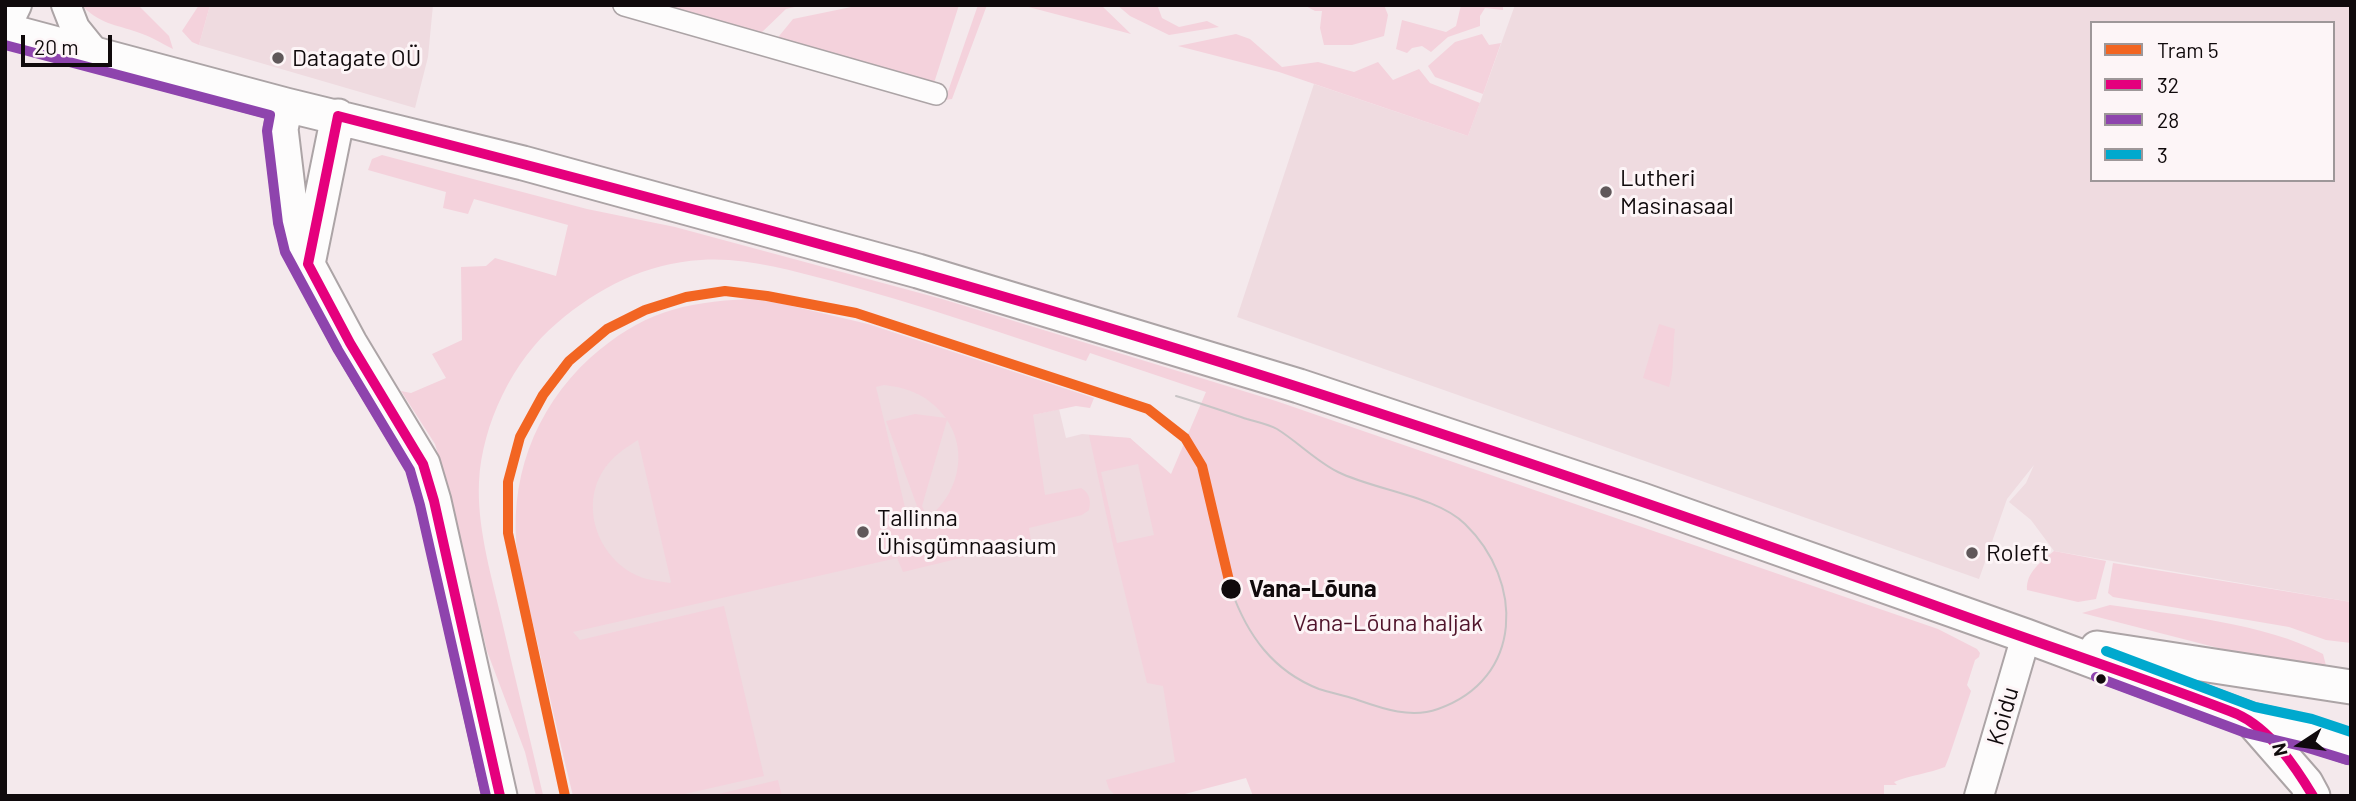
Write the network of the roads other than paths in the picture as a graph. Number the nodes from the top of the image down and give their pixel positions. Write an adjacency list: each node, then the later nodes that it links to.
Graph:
1 (17, 5): 4 (street)
2 (66, 5): 5 (street)
3 (624, 5): 6 (street)
4 (5, 30): 5 (street)
5 (96, 54): 7 (street)
6 (936, 94)
7 (286, 105): 8 (street); 9 (street)
8 (338, 116): 9 (street); 10 (street)
9 (308, 264): 14 (street)
10 (2026, 636): 11 (street); 12 (street); 15 (street, Koidu)
11 (2350, 688)
12 (2251, 720): 13 (street); 16 (street)
13 (2351, 747)
14 (500, 796)
15 (1979, 796)
16 (2313, 796)

